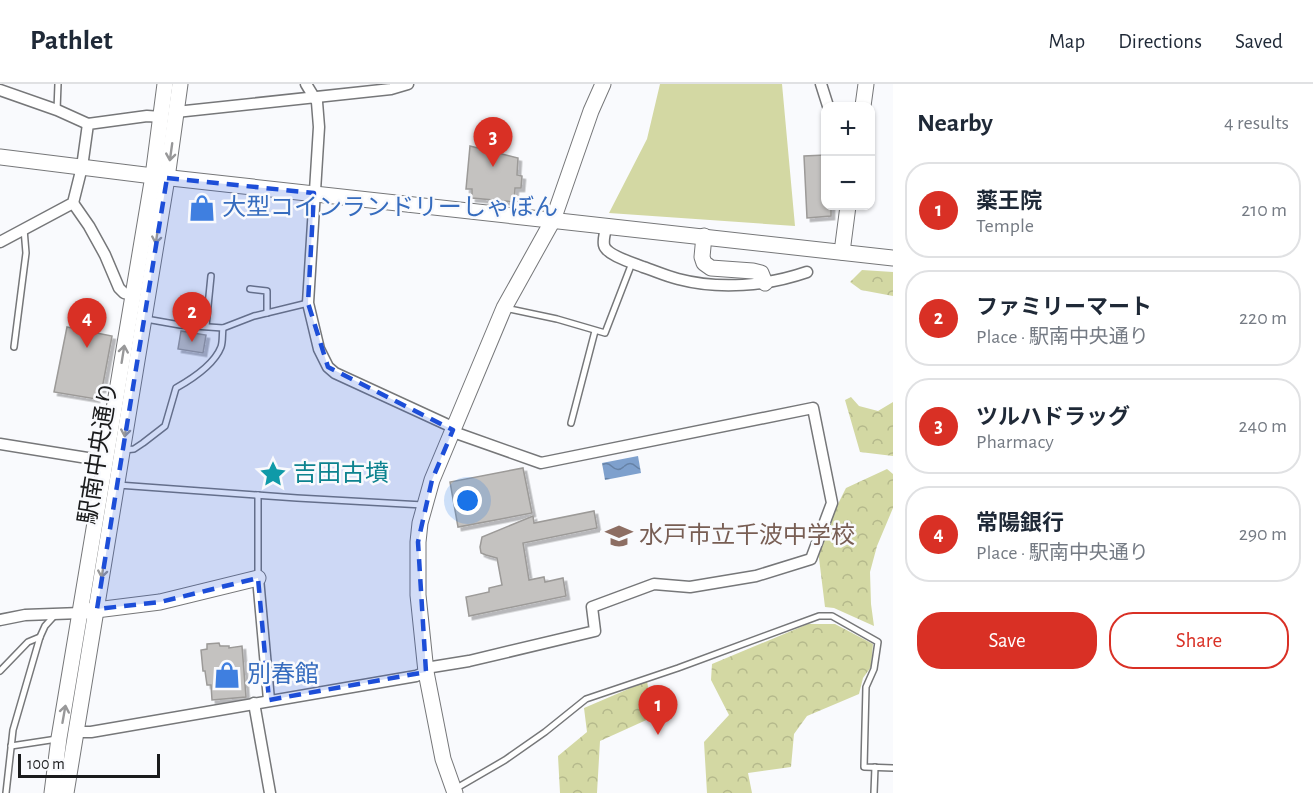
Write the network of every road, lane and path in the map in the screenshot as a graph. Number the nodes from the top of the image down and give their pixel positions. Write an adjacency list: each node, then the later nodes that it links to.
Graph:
1 (58, 84): 13 (lane)
2 (165, 84): 15 (street, 駅南中央通り)
3 (180, 84): 14 (street, 駅南中央通り)
4 (306, 84): 10 (street)
5 (408, 84): 10 (street)
6 (603, 84): 23 (street)
7 (821, 84): 11 (street)
8 (866, 84): 12 (street)
9 (0, 90): 13 (street)
10 (315, 97): 14 (street); 20 (street)
11 (827, 102)
12 (864, 102)
13 (57, 110): 16 (street)
14 (176, 112): 19 (street, 駅南中央通り, one-way to 19)
15 (161, 117): 16 (street); 19 (street, 駅南中央通り)
16 (88, 124): 18 (street)
17 (0, 157): 18 (street)
18 (82, 167): 19 (street); 21 (street)
19 (160, 177): 20 (street); 35 (street, 駅南中央通り); 39 (street, 駅南中央通り, one-way to 39)
20 (314, 193): 23 (street); 36 (street)
21 (73, 203): 25 (street); 35 (street)
22 (848, 210): 28 (street)
23 (554, 220): 24 (street); 37 (street)
24 (607, 226): 26 (street); 30 (street)
25 (24, 229): 27 (street); 43 (lane)
26 (704, 236): 28 (street); 33 (street)
27 (0, 242)
28 (842, 252): 29 (street)
29 (893, 258)
30 (632, 263): 33 (street); 42 (lane)
31 (807, 273): 33 (street)
32 (211, 276): 40 (lane)
33 (765, 283)
34 (250, 289): 38 (lane)
35 (133, 295): 48 (street, 駅南中央通り, one-way to 35)
36 (308, 303): 38 (lane); 45 (street)
37 (504, 308): 42 (lane); 45 (street)
38 (267, 313): 41 (lane)
39 (143, 319): 40 (lane); 47 (street, 駅南中央通り, one-way to 47)
40 (206, 326): 41 (lane)
41 (223, 328): 47 (lane)
42 (595, 331): 44 (lane)
43 (14, 347)
44 (571, 423)
45 (453, 430): 51 (street); 59 (street)
46 (0, 444): 48 (street)
47 (122, 451): 49 (street, 駅南中央通り)
48 (106, 461): 54 (street, 駅南中央通り)
49 (117, 484): 50 (lane); 53 (street, 駅南中央通り, one-way to 53)
50 (258, 495): 51 (lane); 52 (lane)
51 (424, 505): 59 (street)
52 (258, 578): 53 (street); 60 (street)
53 (97, 609): 54 (street); 62 (street, 駅南中央通り)
54 (81, 613): 55 (street); 63 (street, 駅南中央通り, one-way to 54)
55 (55, 614): 56 (street); 57 (lane)
56 (0, 620)
57 (40, 637): 58 (lane); 64 (lane)
58 (0, 671)
59 (426, 672): 60 (street); 67 (street)
60 (269, 700): 61 (street)
61 (254, 703): 62 (street); 71 (street)
62 (76, 732): 70 (street, 駅南中央通り)
63 (59, 738): 64 (lane); 69 (street, 駅南中央通り)
64 (11, 746): 68 (lane)
65 (875, 767): 66 (lane); 67 (lane); 72 (lane)
66 (893, 768)
67 (454, 792)
68 (6, 793)
69 (52, 793)
70 (66, 793)
71 (270, 793)
72 (874, 793)

